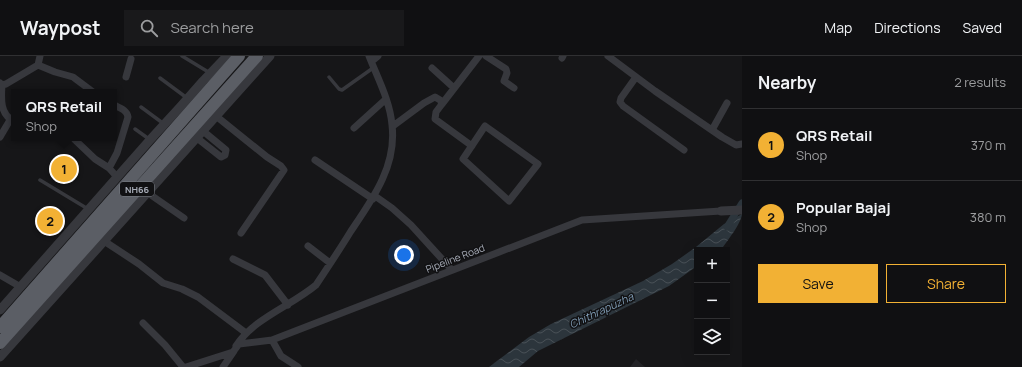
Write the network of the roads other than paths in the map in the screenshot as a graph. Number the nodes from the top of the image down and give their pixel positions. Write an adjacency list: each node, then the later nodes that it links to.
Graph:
1 (40, 56): 13 (street)
2 (182, 56): 15 (lane)
3 (227, 56): 15 (street)
4 (239, 56): 41 (highway, NH66)
5 (257, 56): 27 (highway, NH66)
6 (270, 56): 27 (street)
7 (378, 56): 12 (street)
8 (479, 56): 21 (street)
9 (486, 56): 22 (street)
10 (608, 56): 18 (street)
11 (130, 57): 16 (street)
12 (372, 62): 17 (lane); 24 (street)
13 (38, 65): 20 (street); 23 (street)
14 (432, 68): 21 (street)
15 (211, 73): 25 (street)
16 (126, 77)
17 (329, 77)
18 (636, 77): 39 (street); 45 (street)
19 (160, 78): 25 (lane)
20 (1, 84): 26 (street)
21 (454, 88): 29 (street)
22 (514, 88)
23 (89, 89)
24 (386, 98): 36 (street); 37 (street)
25 (188, 99): 35 (street)
26 (0, 100): 33 (street)
27 (220, 103): 32 (street); 67 (highway, NH66)
28 (727, 103): 39 (street)
29 (442, 104): 36 (street); 44 (street)
30 (117, 106): 47 (street)
31 (141, 107): 35 (lane)
32 (216, 116): 50 (street); 56 (street)
33 (11, 119)
34 (11, 121): 40 (street)
35 (164, 124): 41 (street)
36 (393, 126): 51 (street)
37 (354, 128)
38 (135, 130): 41 (lane)
39 (712, 130): 43 (street)
40 (0, 137)
41 (157, 138): 48 (street); 65 (highway, NH66)
42 (76, 141): 47 (street)
43 (742, 144)
44 (472, 146): 44 (street)
45 (684, 150)
46 (314, 160): 51 (street)
47 (109, 168): 48 (street)
48 (117, 177): 52 (street)
49 (40, 180): 52 (lane)
50 (148, 193): 55 (street); 57 (street)
51 (374, 197): 60 (street); 61 (street)
52 (89, 209): 63 (street)
53 (742, 210): 54 (street, Pipeline Road)
54 (721, 211): 61 (street, Pipeline Road)
55 (184, 218)
56 (241, 233)
57 (104, 241): 67 (street); 69 (street)
58 (308, 246): 60 (street)
59 (233, 259): 64 (street)
60 (330, 263): 64 (street)
61 (452, 270): 70 (street, Pipeline Road)
62 (0, 275): 63 (street)
63 (19, 286): 65 (street)
64 (288, 305): 69 (street)
65 (5, 309): 68 (highway, NH66)
66 (143, 322): 75 (street)
67 (22, 325): 71 (highway, NH66); 74 (street)
68 (0, 327)
69 (246, 333): 73 (street)
70 (272, 340): 72 (street, Pipeline Road); 77 (street)
71 (0, 343)
72 (239, 344): 73 (street); 76 (street)
73 (233, 352): 75 (street)
74 (0, 357)
75 (185, 367)
76 (223, 367)
77 (298, 367)

